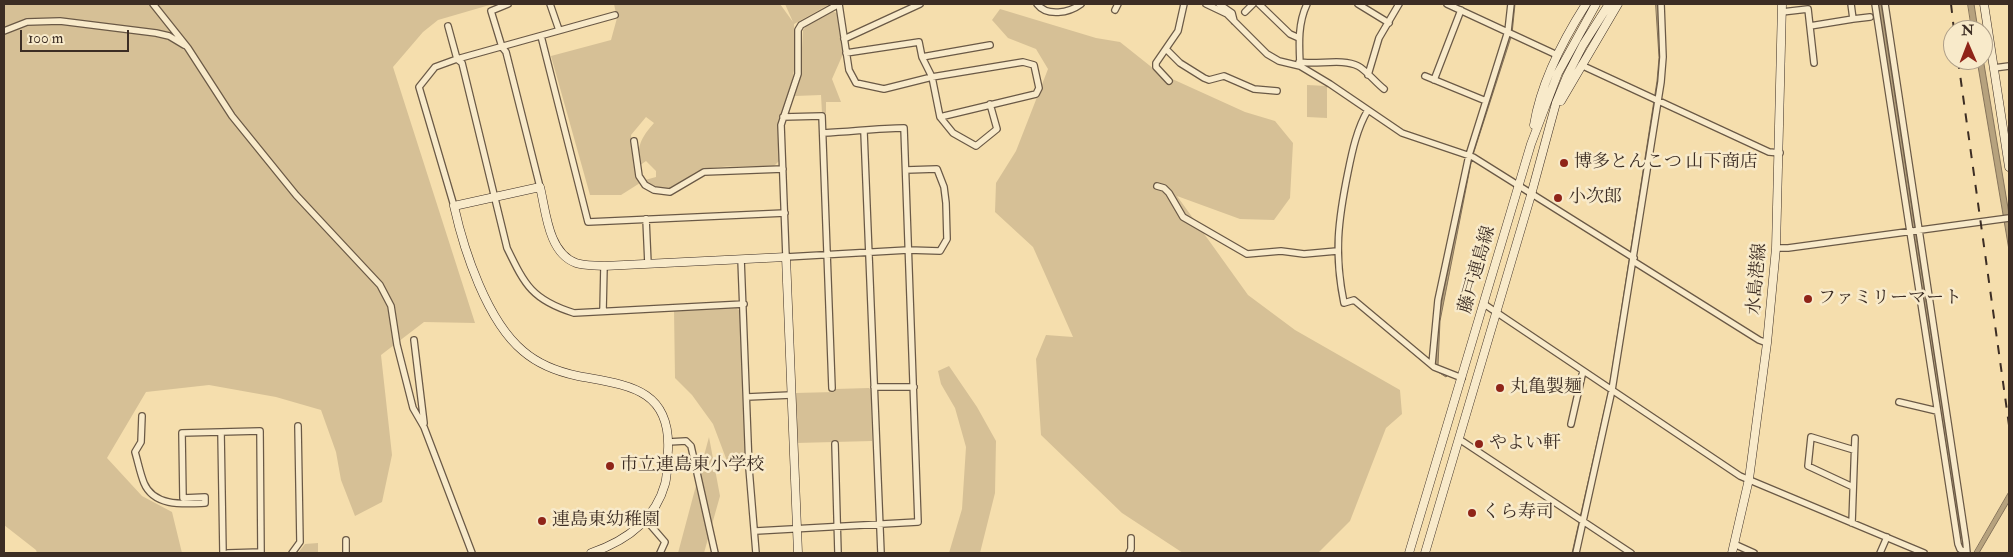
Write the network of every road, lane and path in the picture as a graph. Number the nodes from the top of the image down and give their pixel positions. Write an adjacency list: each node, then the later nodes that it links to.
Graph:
1 (154, 4): 45 (street)
2 (508, 4): 44 (street)
3 (550, 4): 37 (street)
4 (839, 4): 42 (street); 67 (street)
5 (920, 4): 42 (street)
6 (1037, 4): 7 (street)
7 (1080, 4)
8 (1184, 4): 46 (street)
9 (1206, 4): 33 (street)
10 (1220, 4): 33 (street)
11 (1253, 4): 29 (street)
12 (1259, 4): 41 (street)
13 (1307, 4): 41 (street)
14 (1358, 4): 34 (street)
15 (1399, 4): 34 (street)
16 (1447, 4): 28 (street)
17 (1511, 4): 39 (street)
18 (1586, 4): 48 (main road)
19 (1596, 4): 73 (main road, 藤戸連島線)
20 (1608, 4): 69 (main road, 藤戸連島線)
21 (1618, 4): 53 (main road)
22 (1661, 4): 63 (street)
23 (1851, 4): 32 (street)
24 (1875, 4): 88 (street)
25 (1885, 4): 88 (street)
26 (1984, 4): 55 (main road)
27 (1782, 8): 36 (street); 74 (main road, 水島港線)
28 (1461, 10): 39 (street); 59 (street)
29 (1245, 12)
30 (615, 15): 37 (street)
31 (1870, 17): 32 (street)
32 (1853, 19): 36 (street)
33 (1234, 21): 52 (street)
34 (1388, 23): 56 (street)
35 (448, 26): 50 (street)
36 (1810, 26): 51 (street)
37 (559, 30): 40 (street)
38 (4, 31): 45 (street)
39 (1508, 31): 48 (street); 64 (street)
40 (541, 36): 44 (street); 87 (street)
41 (1299, 38): 52 (street)
42 (844, 39): 47 (street)
43 (990, 44): 49 (street)
44 (502, 47): 50 (street); 81 (street)
45 (188, 48): 119 (street)
46 (1166, 49): 60 (street); 62 (street)
47 (846, 53): 49 (street); 58 (street)
48 (1557, 55): 73 (main road)
49 (922, 57): 58 (street)
50 (457, 59): 83 (street); 84 (street)
51 (1814, 63)
52 (1300, 64): 56 (street); 66 (street)
53 (1581, 65): 63 (street); 69 (main road)
54 (2009, 66): 55 (street)
55 (1994, 68): 76 (main road)
56 (1368, 75): 61 (street)
57 (1425, 76): 59 (street)
58 (932, 78): 65 (street); 68 (street)
59 (1434, 80): 64 (street)
60 (1170, 82)
61 (1384, 89)
62 (1277, 91)
63 (1656, 99): 74 (street); 95 (street)
64 (1486, 101): 75 (street)
65 (990, 104): 68 (street); 68 (street)
66 (1368, 110): 75 (street); 91 (street)
67 (783, 117): 71 (street); 77 (street)
68 (940, 117)
69 (1551, 121): 82 (main road, 藤戸連島線)
70 (864, 132): 71 (street); 78 (street); 92 (street)
71 (823, 134): 93 (street)
72 (634, 141): 77 (street)
73 (1531, 144): 80 (main road, 藤戸連島線)
74 (1780, 153): 89 (main road, 水島港線)
75 (1471, 156): 80 (street); 105 (street)
76 (2009, 167)
77 (783, 169): 85 (street)
78 (906, 170): 90 (street); 90 (street)
79 (1157, 186): 91 (street)
80 (1518, 186): 82 (street); 100 (main road, 藤戸連島線)
81 (540, 187): 83 (main road); 98 (main road)
82 (1531, 195): 95 (street); 102 (main road, 藤戸連島線)
83 (494, 197): 84 (main road); 101 (street)
84 (454, 206): 123 (main road)
85 (785, 213): 87 (street); 94 (street)
86 (2006, 218): 88 (street)
87 (646, 219): 97 (street)
88 (1915, 231): 89 (street); 115 (street); 161 (street)
89 (1776, 248): 104 (main road, 水島港線)
90 (908, 250): 92 (street); 109 (street)
91 (1337, 251): 105 (street)
92 (869, 253): 93 (street); 108 (street)
93 (827, 255): 94 (street); 110 (street)
94 (786, 257): 96 (main road); 112 (main road)
95 (1633, 258): 104 (street); 111 (street)
96 (741, 259): 97 (main road); 99 (street)
97 (648, 264): 98 (main road)
98 (604, 266): 101 (street)
99 (744, 304): 101 (street); 113 (street)
100 (1484, 304): 102 (street); 107 (main road, 藤戸連島線)
101 (603, 311)
102 (1496, 312): 106 (street); 122 (main road, 藤戸連島線)
103 (414, 340): 119 (street)
104 (1766, 343): 126 (main road, 水島港線)
105 (1435, 366): 107 (street)
106 (1583, 371): 111 (street); 117 (street)
107 (1462, 378): 153 (main road, 藤戸連島線)
108 (874, 387): 109 (street); 131 (street)
109 (914, 387): 131 (street)
110 (832, 388)
111 (1611, 389): 126 (street); 129 (street)
112 (791, 395): 113 (street); 133 (main road)
113 (747, 397): 134 (street)
114 (1900, 402): 115 (street)
115 (1937, 411): 161 (street)
116 (142, 416): 120 (street)
117 (1571, 424)
118 (298, 426): 142 (street)
119 (424, 427): 144 (street)
120 (221, 432): 139 (street); 141 (street)
121 (1855, 438): 125 (street)
122 (1459, 439): 129 (street); 154 (main road, 藤戸連島線)
123 (668, 442): 128 (main road); 147 (street)
124 (835, 444): 132 (street)
125 (1854, 450): 127 (street); 127 (street)
126 (1749, 479): 130 (street); 138 (main road, 水島港線)
127 (1853, 487): 130 (street)
128 (646, 520): 145 (main road); 146 (street)
129 (1582, 521): 155 (street); 156 (street)
130 (1852, 523): 136 (street)
131 (880, 525): 132 (street); 151 (street)
132 (838, 527): 133 (street); 150 (street)
133 (797, 528): 134 (street); 149 (main road)
134 (756, 531): 148 (street)
135 (1131, 538): 152 (street)
136 (1887, 538): 159 (street); 160 (street)
137 (346, 540): 143 (street)
138 (1734, 544): 157 (main road, 水島港線); 158 (street)
139 (223, 553)
140 (228, 553): 141 (street)
141 (261, 553)
142 (292, 553)
143 (346, 553)
144 (472, 553)
145 (591, 553)
146 (660, 553)
147 (715, 553)
148 (756, 553)
149 (798, 553)
150 (838, 553)
151 (881, 553)
152 (1129, 553)
153 (1409, 553)
154 (1425, 553)
155 (1576, 553)
156 (1631, 553)
157 (1732, 553)
158 (1754, 553)
159 (1880, 553)
160 (1924, 553)
161 (1966, 553)

